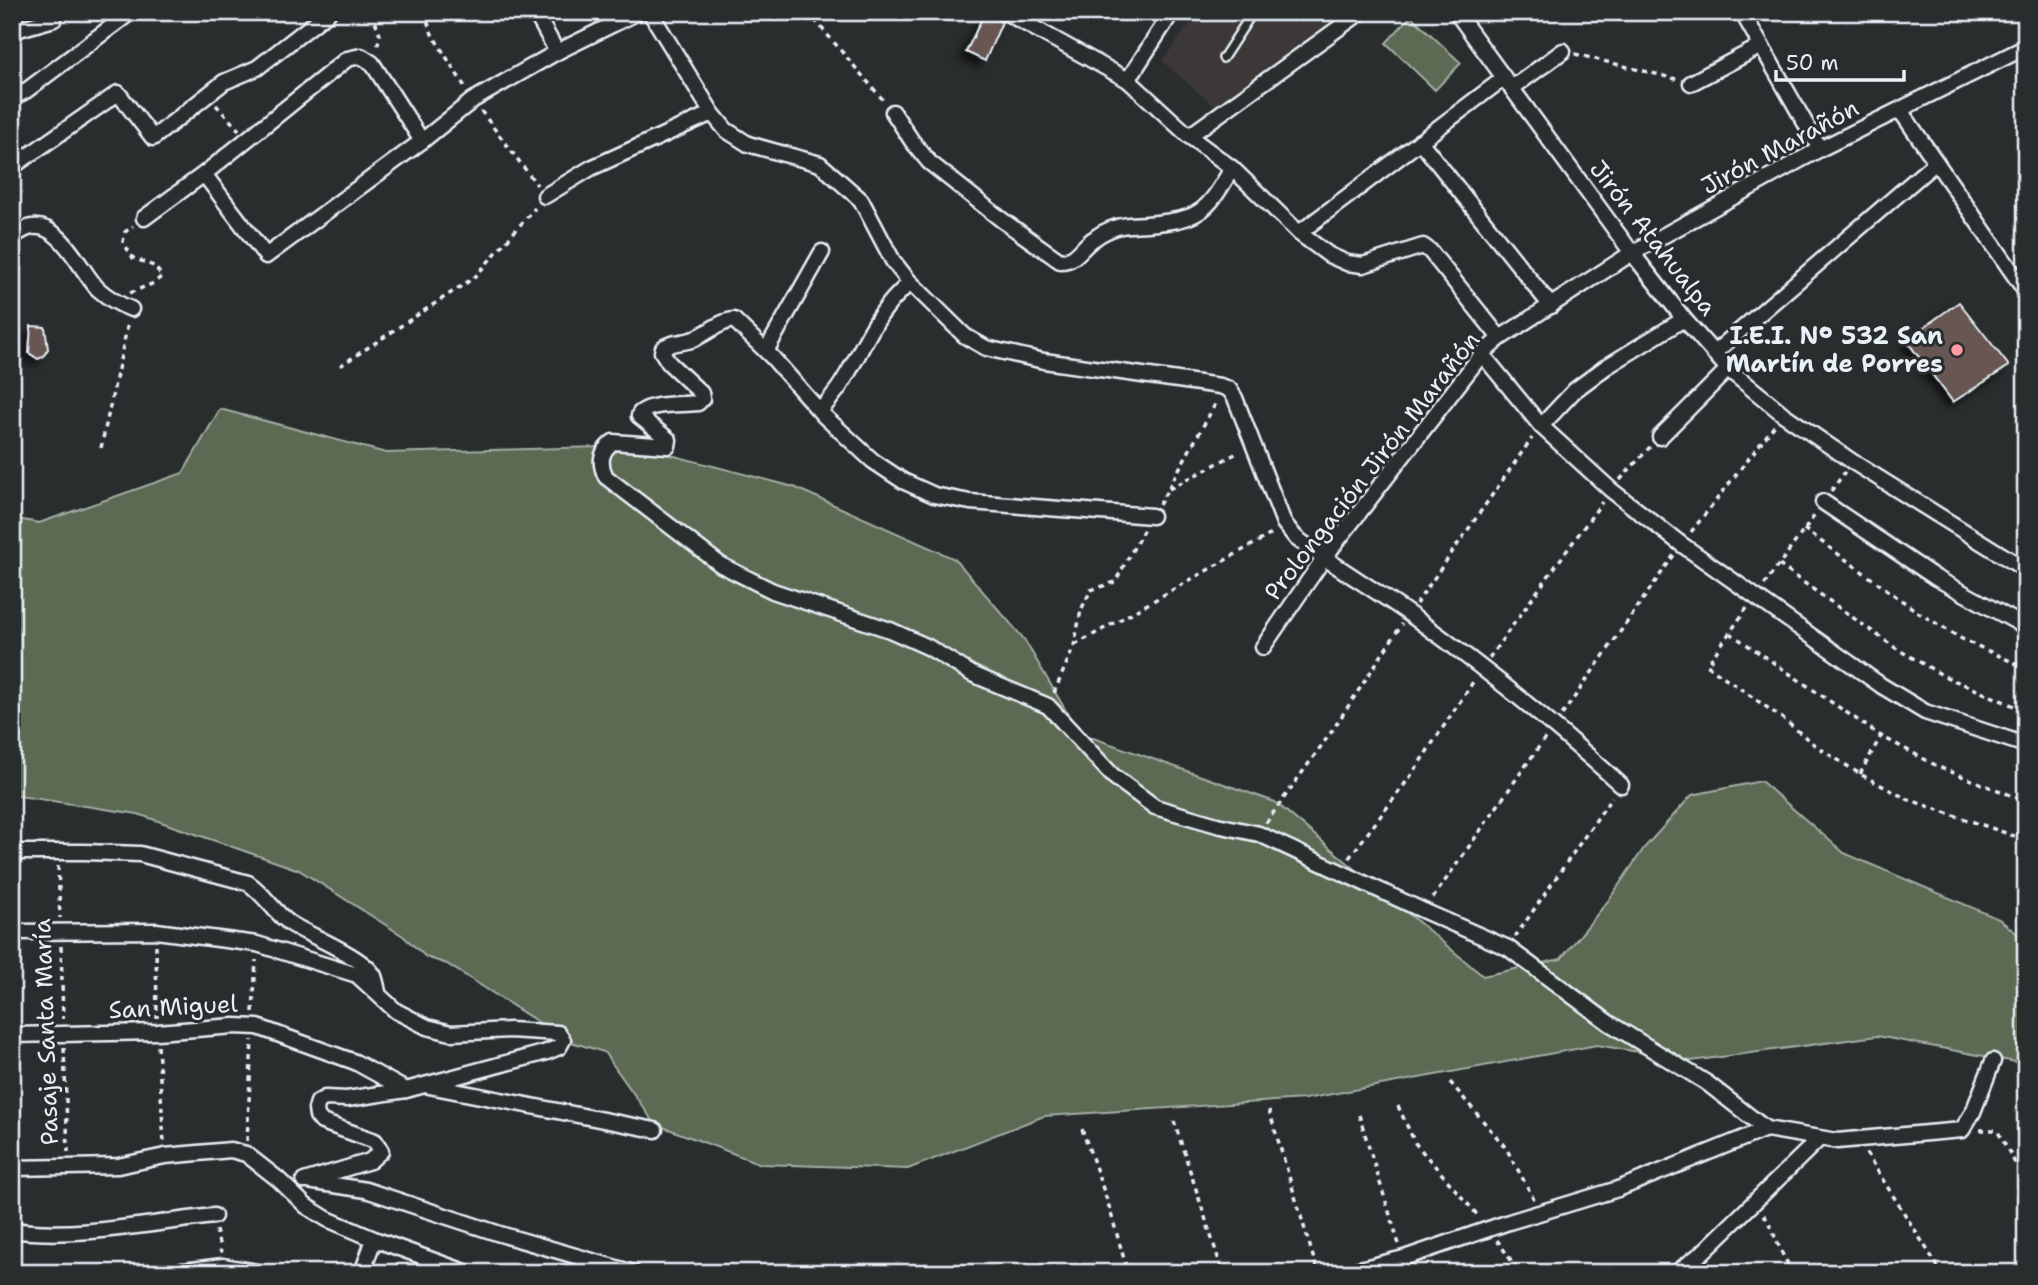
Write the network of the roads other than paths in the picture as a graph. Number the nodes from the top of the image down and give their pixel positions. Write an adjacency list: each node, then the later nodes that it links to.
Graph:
1 (131, 12): 22 (street)
2 (329, 12): 31 (street)
3 (535, 12): 16 (street)
4 (638, 12): 16 (street)
5 (650, 12): 25 (street)
6 (1005, 12): 19 (street)
7 (1172, 12): 19 (street)
8 (1253, 12): 18 (lane)
9 (1361, 12): 26 (street)
10 (1456, 12): 20 (street, Jirón Atahualpa)
11 (1742, 12): 14 (street)
12 (54, 19): 13 (street)
13 (12, 31)
14 (1760, 46): 21 (street); 29 (street)
15 (2026, 47): 23 (street, Jirón Marañón)
16 (557, 51): 27 (street)
17 (1563, 51): 20 (street)
18 (1223, 58)
19 (1128, 80): 26 (street)
20 (1508, 83): 28 (street); 39 (street, Jirón Atahualpa)
21 (1691, 83)
22 (12, 98)
23 (1900, 110): 29 (street, Jirón Marañón); 30 (street)
24 (893, 112): 32 (street)
25 (712, 113): 34 (street); 40 (street)
26 (1188, 136): 32 (street)
27 (422, 141): 33 (street); 33 (street)
28 (1420, 141): 36 (street); 42 (street)
29 (1819, 149): 39 (street, Jirón Marañón)
30 (1936, 162): 41 (street); 47 (street)
31 (12, 167)
32 (1232, 168): 36 (street)
33 (204, 174): 35 (street)
34 (545, 196)
35 (144, 218)
36 (1299, 233): 45 (street)
37 (12, 237): 43 (street)
38 (822, 252): 46 (street)
39 (1632, 253): 42 (street, Prolongación Jirón Marañón); 44 (street, Jirón Atahualpa)
40 (910, 283): 50 (street); 55 (street)
41 (2026, 292)
42 (1551, 306): 45 (street, Prolongación Jirón Marañón)
43 (131, 309)
44 (1684, 319): 47 (street, Jirón Atahualpa); 51 (street)
45 (1500, 338): 48 (street, Prolongación Jirón Marañón)
46 (766, 351): 50 (street); 68 (street)
47 (1714, 353): 49 (street, Jirón Atahualpa)
48 (1482, 354): 51 (street); 55 (street, Prolongación Jirón Marañón)
49 (1728, 369): 52 (street); 56 (street, Jirón Atahualpa)
50 (820, 411): 54 (street)
51 (1541, 426): 59 (street)
52 (1660, 437)
53 (1823, 502): 57 (street)
54 (1152, 516)
55 (1324, 558): 58 (street, Prolongación Jirón Marañón); 60 (street)
56 (2026, 570)
57 (2026, 627)
58 (1263, 647)
59 (2026, 745)
60 (1621, 785)
61 (12, 852): 63 (street)
62 (12, 932): 63 (street)
63 (379, 997): 66 (street)
64 (12, 1035): 67 (street, San Miguel)
65 (1993, 1061): 70 (street)
66 (424, 1085): 67 (street); 69 (street)
67 (406, 1090): 73 (street)
68 (1766, 1129): 70 (street); 83 (street)
69 (655, 1130)
70 (1819, 1139): 84 (street)
71 (14, 1170): 72 (street)
72 (278, 1179): 73 (street); 76 (street)
73 (304, 1181): 77 (street)
74 (214, 1216): 75 (street)
75 (12, 1230)
76 (374, 1239): 80 (street); 81 (street)
77 (601, 1268): 82 (street)
78 (167, 1273): 79 (street)
79 (263, 1273)
80 (362, 1273)
81 (468, 1273)
82 (634, 1273)
83 (1344, 1273)
84 (1676, 1273)

